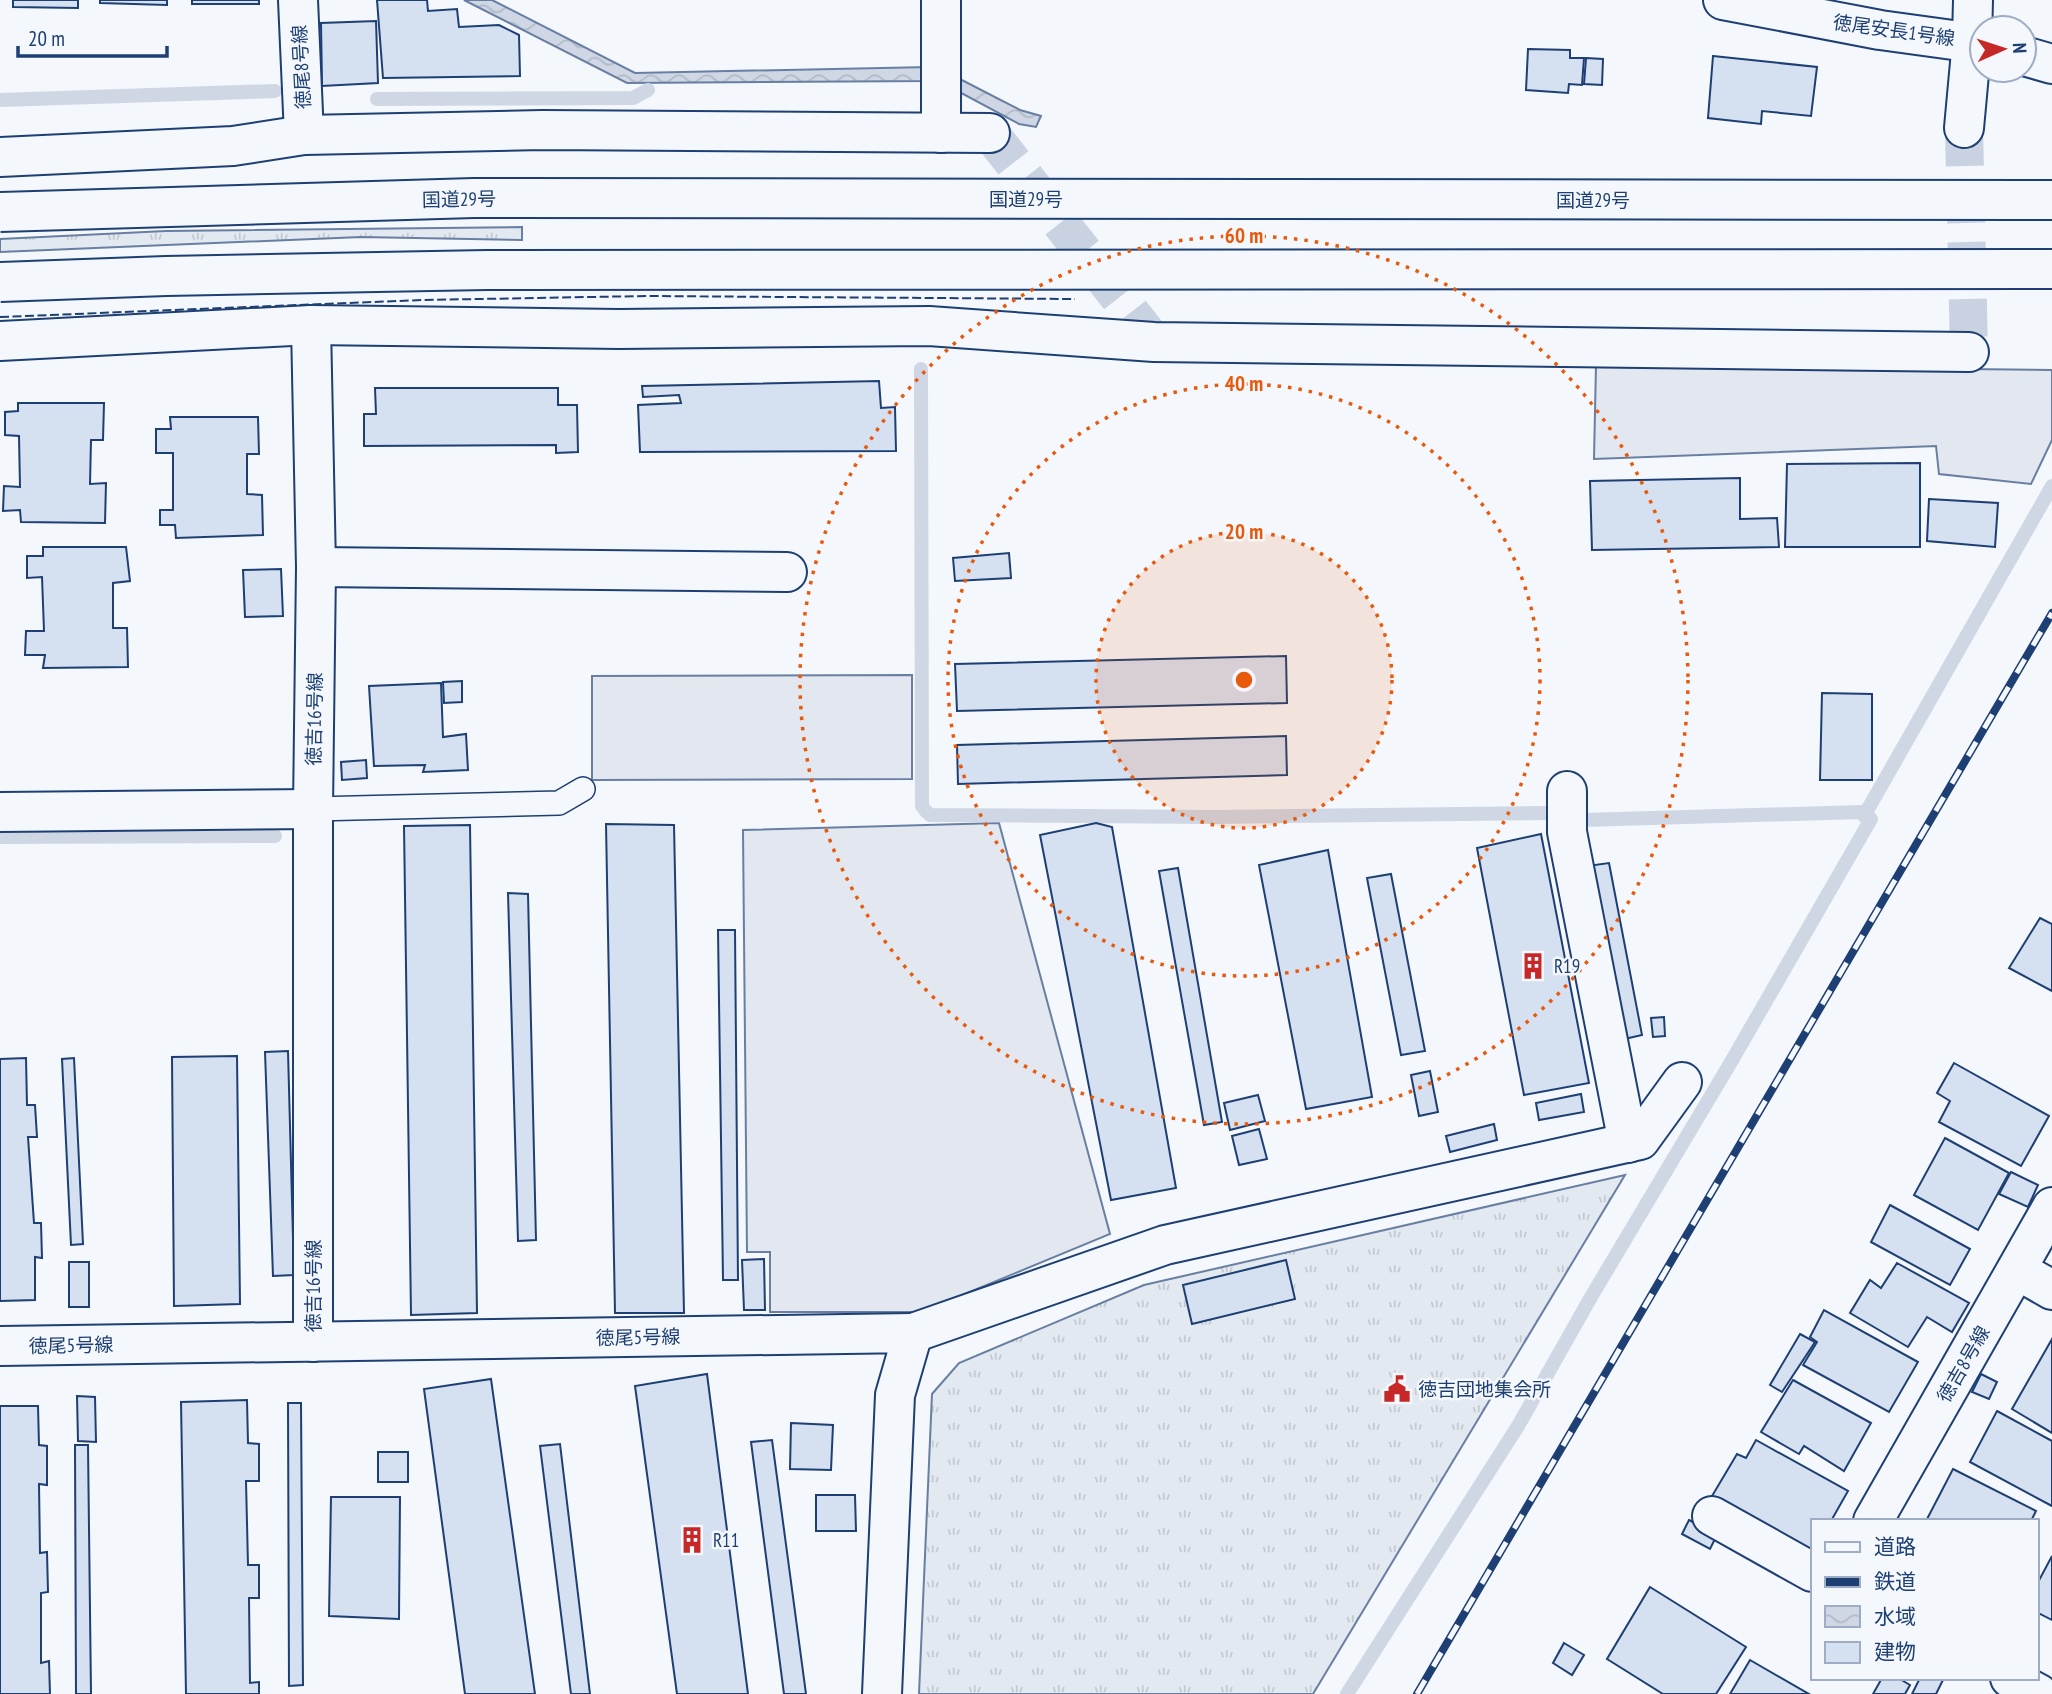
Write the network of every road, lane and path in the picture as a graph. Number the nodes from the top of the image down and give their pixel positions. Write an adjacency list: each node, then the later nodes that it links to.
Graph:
1 (298, 0): 9 (main road, 徳尾8号線)
2 (941, 0): 7 (main road)
3 (1723, 0): 4 (main road, 徳尾安長1号線)
4 (1968, 42)
5 (1971, 84): 6 (main road)
6 (1965, 128)
7 (941, 133): 8 (main road); 9 (main road)
8 (990, 133)
9 (304, 135): 10 (main road)
10 (0, 157)
11 (2052, 200): 12 (main road, 国道29号, bridge)
12 (0, 212)
13 (2052, 269): 14 (main road, bridge)
14 (0, 282)
15 (311, 325): 16 (main road); 17 (main road); 18 (main road, 徳吉16号線)
16 (0, 341)
17 (1969, 352)
18 (316, 568): 19 (main road); 22 (main road, 徳吉16号線)
19 (788, 572)
20 (583, 789): 22 (lane)
21 (1567, 792): 25 (main road)
22 (313, 809): 23 (main road); 30 (main road, 徳吉16号線)
23 (0, 812)
24 (1682, 1082): 25 (main road)
25 (1628, 1143): 29 (main road, 徳尾5号線)
26 (2052, 1207): 27 (main road, 徳吉8号線)
27 (2017, 1270): 28 (main road); 33 (main road, 徳吉8号線)
28 (2052, 1290)
29 (913, 1333): 30 (main road, 徳尾5号線); 36 (main road)
30 (313, 1342): 31 (main road, 徳尾5号線)
31 (0, 1346)
32 (1712, 1516): 34 (main road)
33 (1874, 1519)
34 (1811, 1571)
35 (2014, 1680): 37 (main road)
36 (882, 1694)
37 (2039, 1694)

